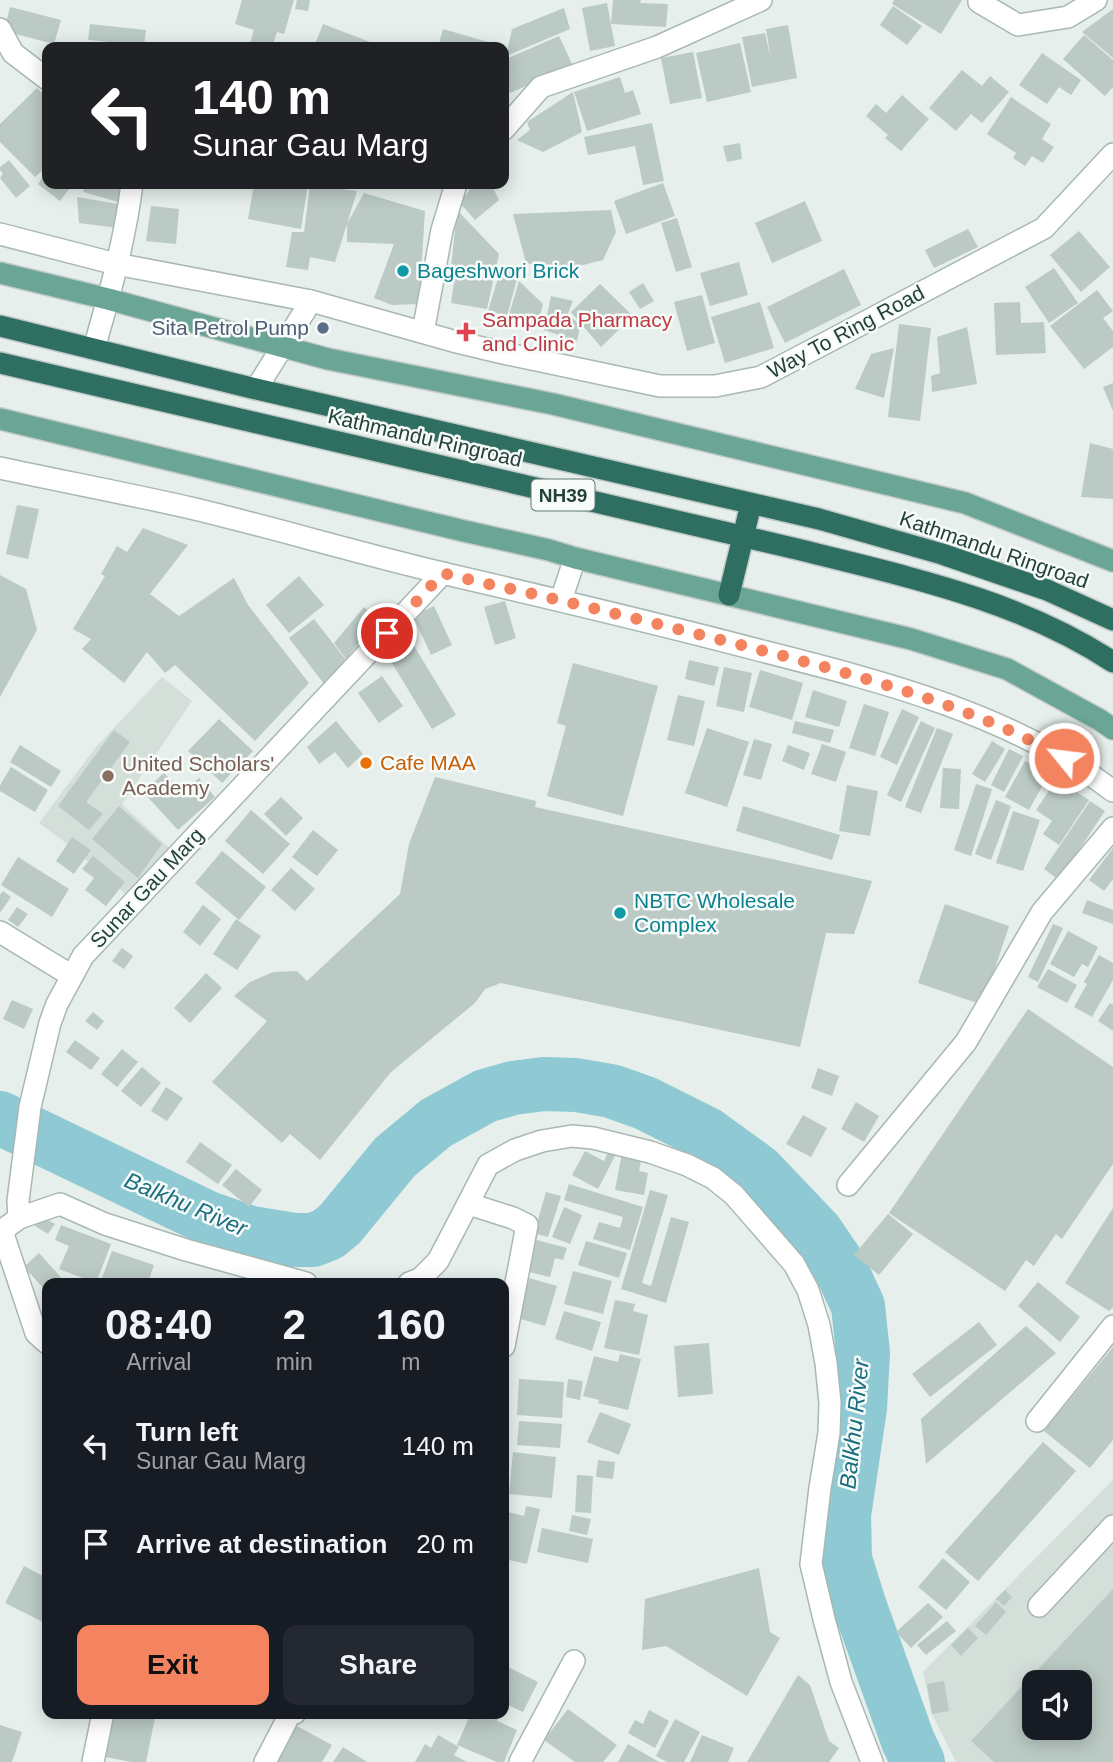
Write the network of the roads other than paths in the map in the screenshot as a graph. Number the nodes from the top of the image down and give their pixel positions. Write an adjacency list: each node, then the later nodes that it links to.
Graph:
1 (761, 0): 6 (street)
2 (979, 0): 3 (street)
3 (1096, 0)
4 (0, 29): 5 (street)
5 (42, 75)
6 (509, 123)
7 (1113, 154): 16 (street, Way To Ring Road)
8 (131, 189): 11 (street)
9 (454, 189): 16 (street)
10 (0, 234): 11 (street, Way To Ring Road)
11 (116, 264): 13 (street); 14 (street, Way To Ring Road)
12 (0, 274): 13 (main road)
13 (108, 299): 17 (street); 18 (main road)
14 (311, 301): 16 (street, Way To Ring Road); 18 (street)
15 (0, 326): 17 (highway, Kathmandu Ringroad / NH39)
16 (423, 332)
17 (94, 348): 20 (highway, Kathmandu Ringroad / NH39)
18 (283, 348): 20 (street); 26 (main road)
19 (0, 363): 24 (highway, Kathmandu Ringroad / NH39)
20 (256, 390): 23 (highway, Kathmandu Ringroad / NH39)
21 (0, 419): 25 (main road)
22 (0, 468): 27 (street)
23 (751, 504): 24 (highway); 30 (highway, Kathmandu Ringroad / NH39)
24 (743, 537): 28 (highway); 31 (highway, Kathmandu Ringroad / NH39)
25 (575, 558): 28 (main road); 29 (street)
26 (1113, 561)
27 (443, 573): 29 (street); 36 (street, Sunar Gau Marg)
28 (729, 595): 32 (main road)
29 (561, 600): 33 (street)
30 (1113, 620)
31 (1113, 662)
32 (1113, 729)
33 (1113, 791)
34 (1113, 828): 37 (street)
35 (0, 932): 36 (street)
36 (72, 976): 39 (street, Sunar Gau Marg)
37 (848, 1185)
38 (469, 1204): 42 (street); 43 (street); 55 (street)
39 (19, 1209): 40 (street); 41 (street)
40 (1, 1232): 45 (street)
41 (288, 1278)
42 (420, 1278)
43 (509, 1319)
44 (1113, 1326): 46 (street)
45 (42, 1338)
46 (1037, 1421)
47 (1113, 1526): 48 (street)
48 (1040, 1606)
49 (574, 1661): 54 (street)
50 (102, 1719): 52 (street)
51 (287, 1719): 53 (street)
52 (93, 1762)
53 (265, 1762)
54 (520, 1762)
55 (872, 1762)

